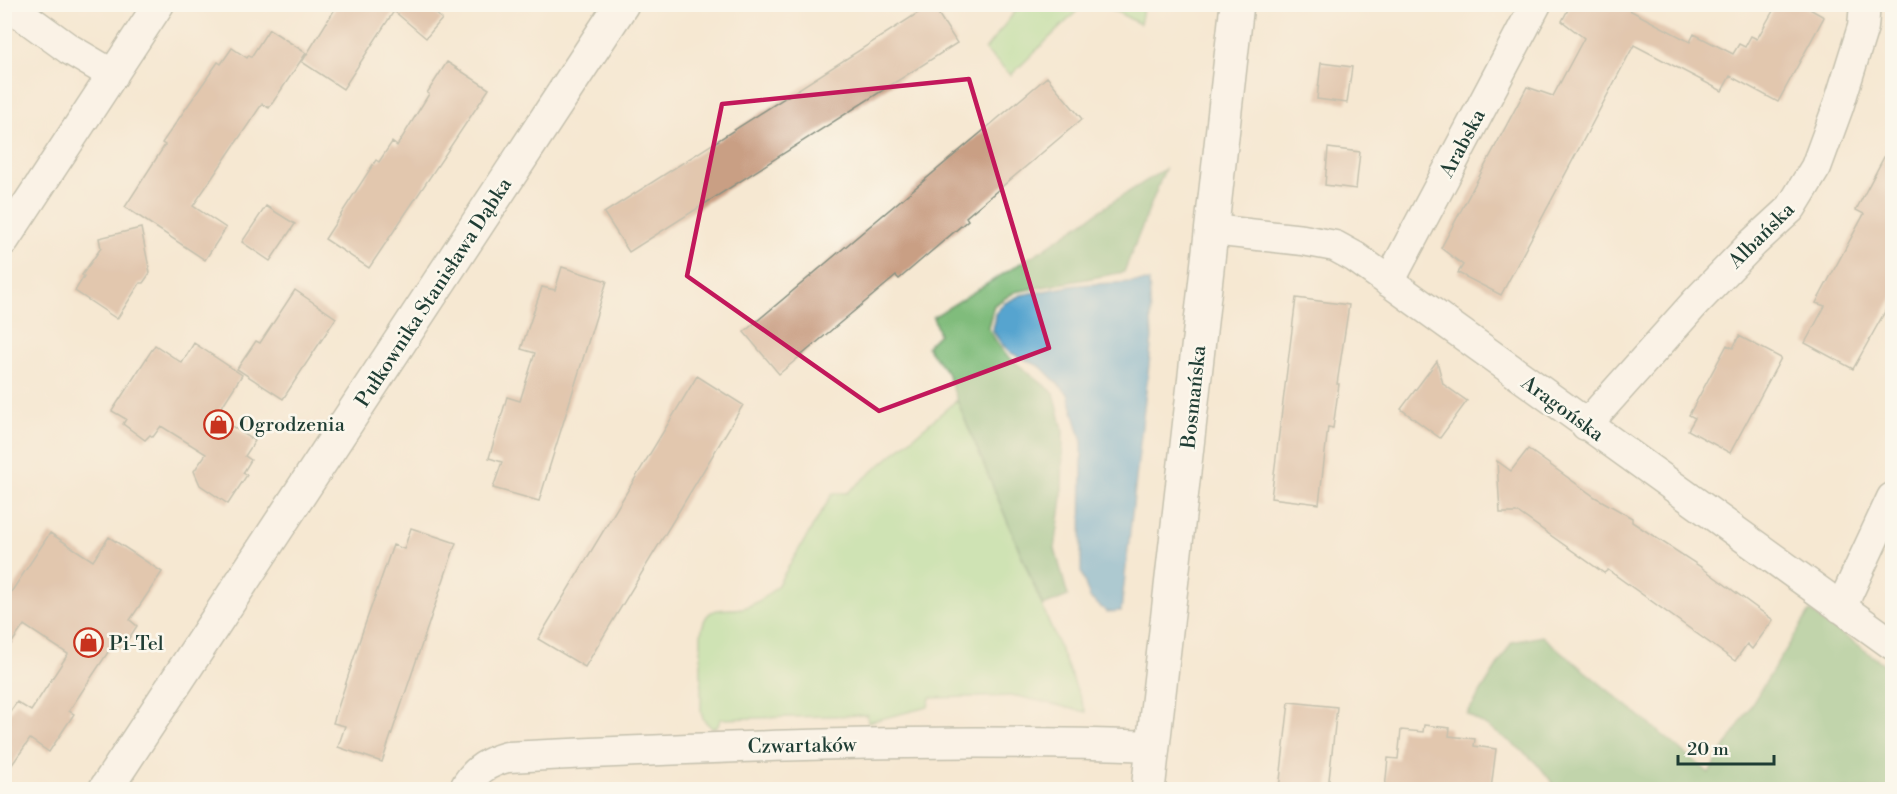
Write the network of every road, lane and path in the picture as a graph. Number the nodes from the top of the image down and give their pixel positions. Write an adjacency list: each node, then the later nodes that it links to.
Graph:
1 (7, 4): 7 (street)
2 (159, 4): 7 (street)
3 (622, 4): 16 (street, Pułkownika Stanisława Dąbka)
4 (1237, 4): 8 (street, Bosmańska)
5 (1536, 4): 10 (street, Arabska)
6 (1865, 4): 11 (street, Albańska)
7 (113, 75): 9 (street)
8 (1212, 230): 10 (street, Aragońska); 15 (street, Bosmańska)
9 (4, 240)
10 (1389, 282): 11 (street, Aragońska)
11 (1586, 425): 13 (street, Aragońska)
12 (1893, 498): 13 (street)
13 (1841, 608): 14 (street, Aragońska)
14 (1893, 644)
15 (1153, 746): 17 (street, Czwartaków); 18 (street, Bosmańska)
16 (105, 789)
17 (464, 789)
18 (1148, 789)

